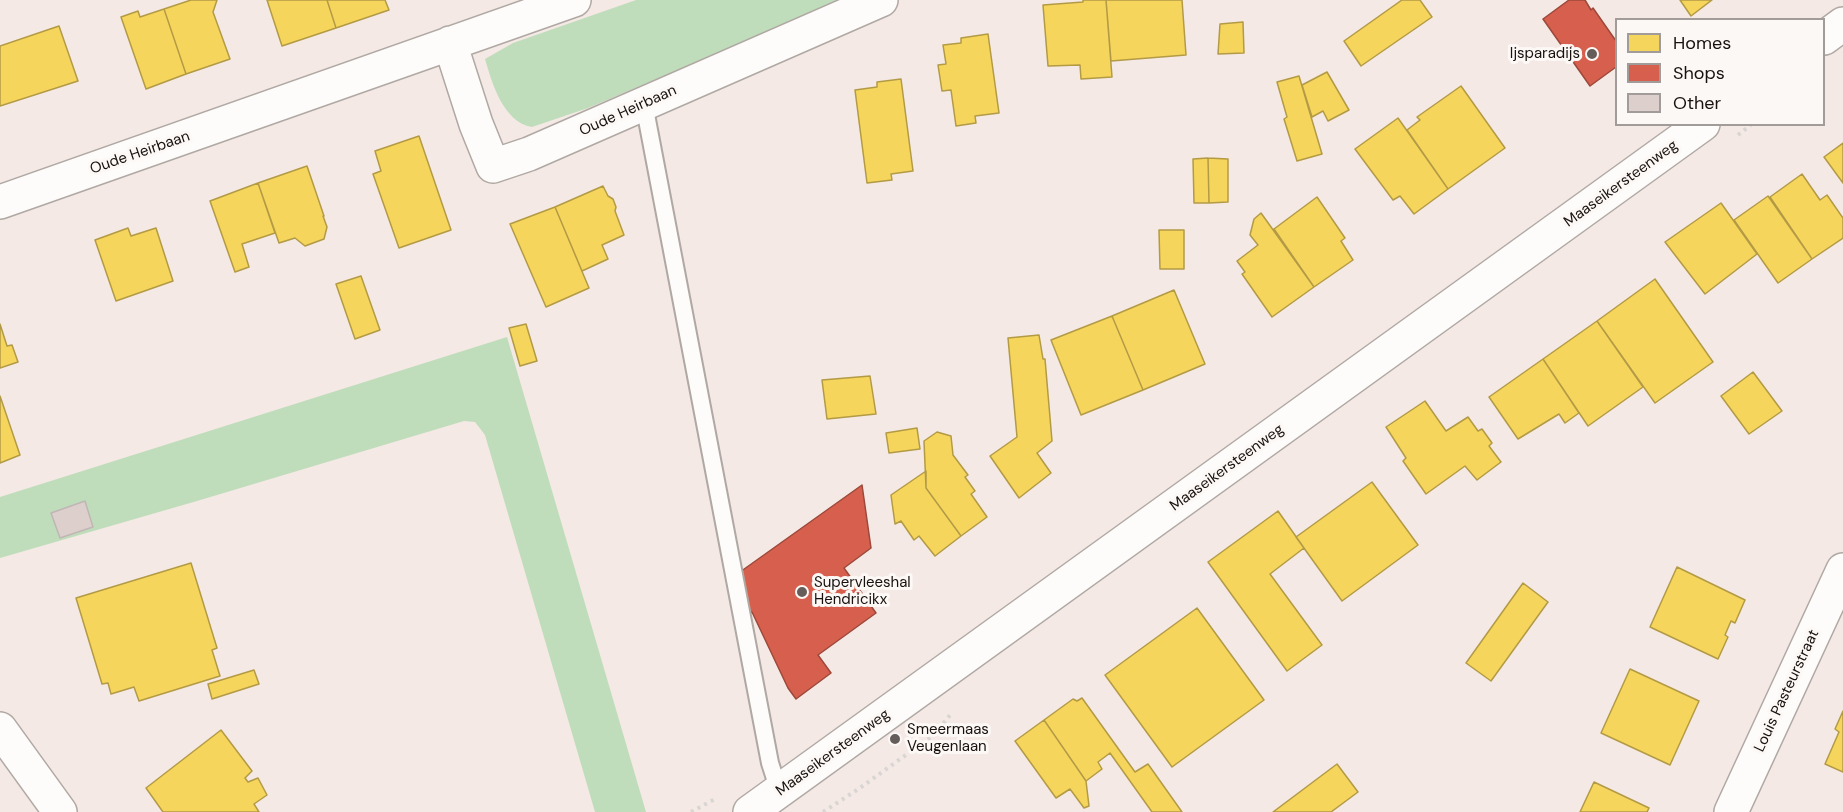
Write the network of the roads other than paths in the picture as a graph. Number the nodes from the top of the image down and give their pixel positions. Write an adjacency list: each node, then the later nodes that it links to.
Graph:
1 (574, 0): 5 (street, Oude Heirbaan)
2 (881, 0): 6 (street, Oude Heirbaan)
3 (1843, 24): 4 (street)
4 (1825, 37)
5 (450, 43): 6 (street, Oude Heirbaan); 8 (street, Oude Heirbaan)
6 (644, 104): 11 (lane)
7 (1700, 126): 11 (street, Maaseikersteenweg)
8 (0, 202)
9 (1843, 570): 14 (street, Louis Pasteurstraat)
10 (0, 729): 12 (street)
11 (779, 791): 13 (street, Maaseikersteenweg)
12 (60, 812)
13 (750, 812)
14 (1731, 812)

